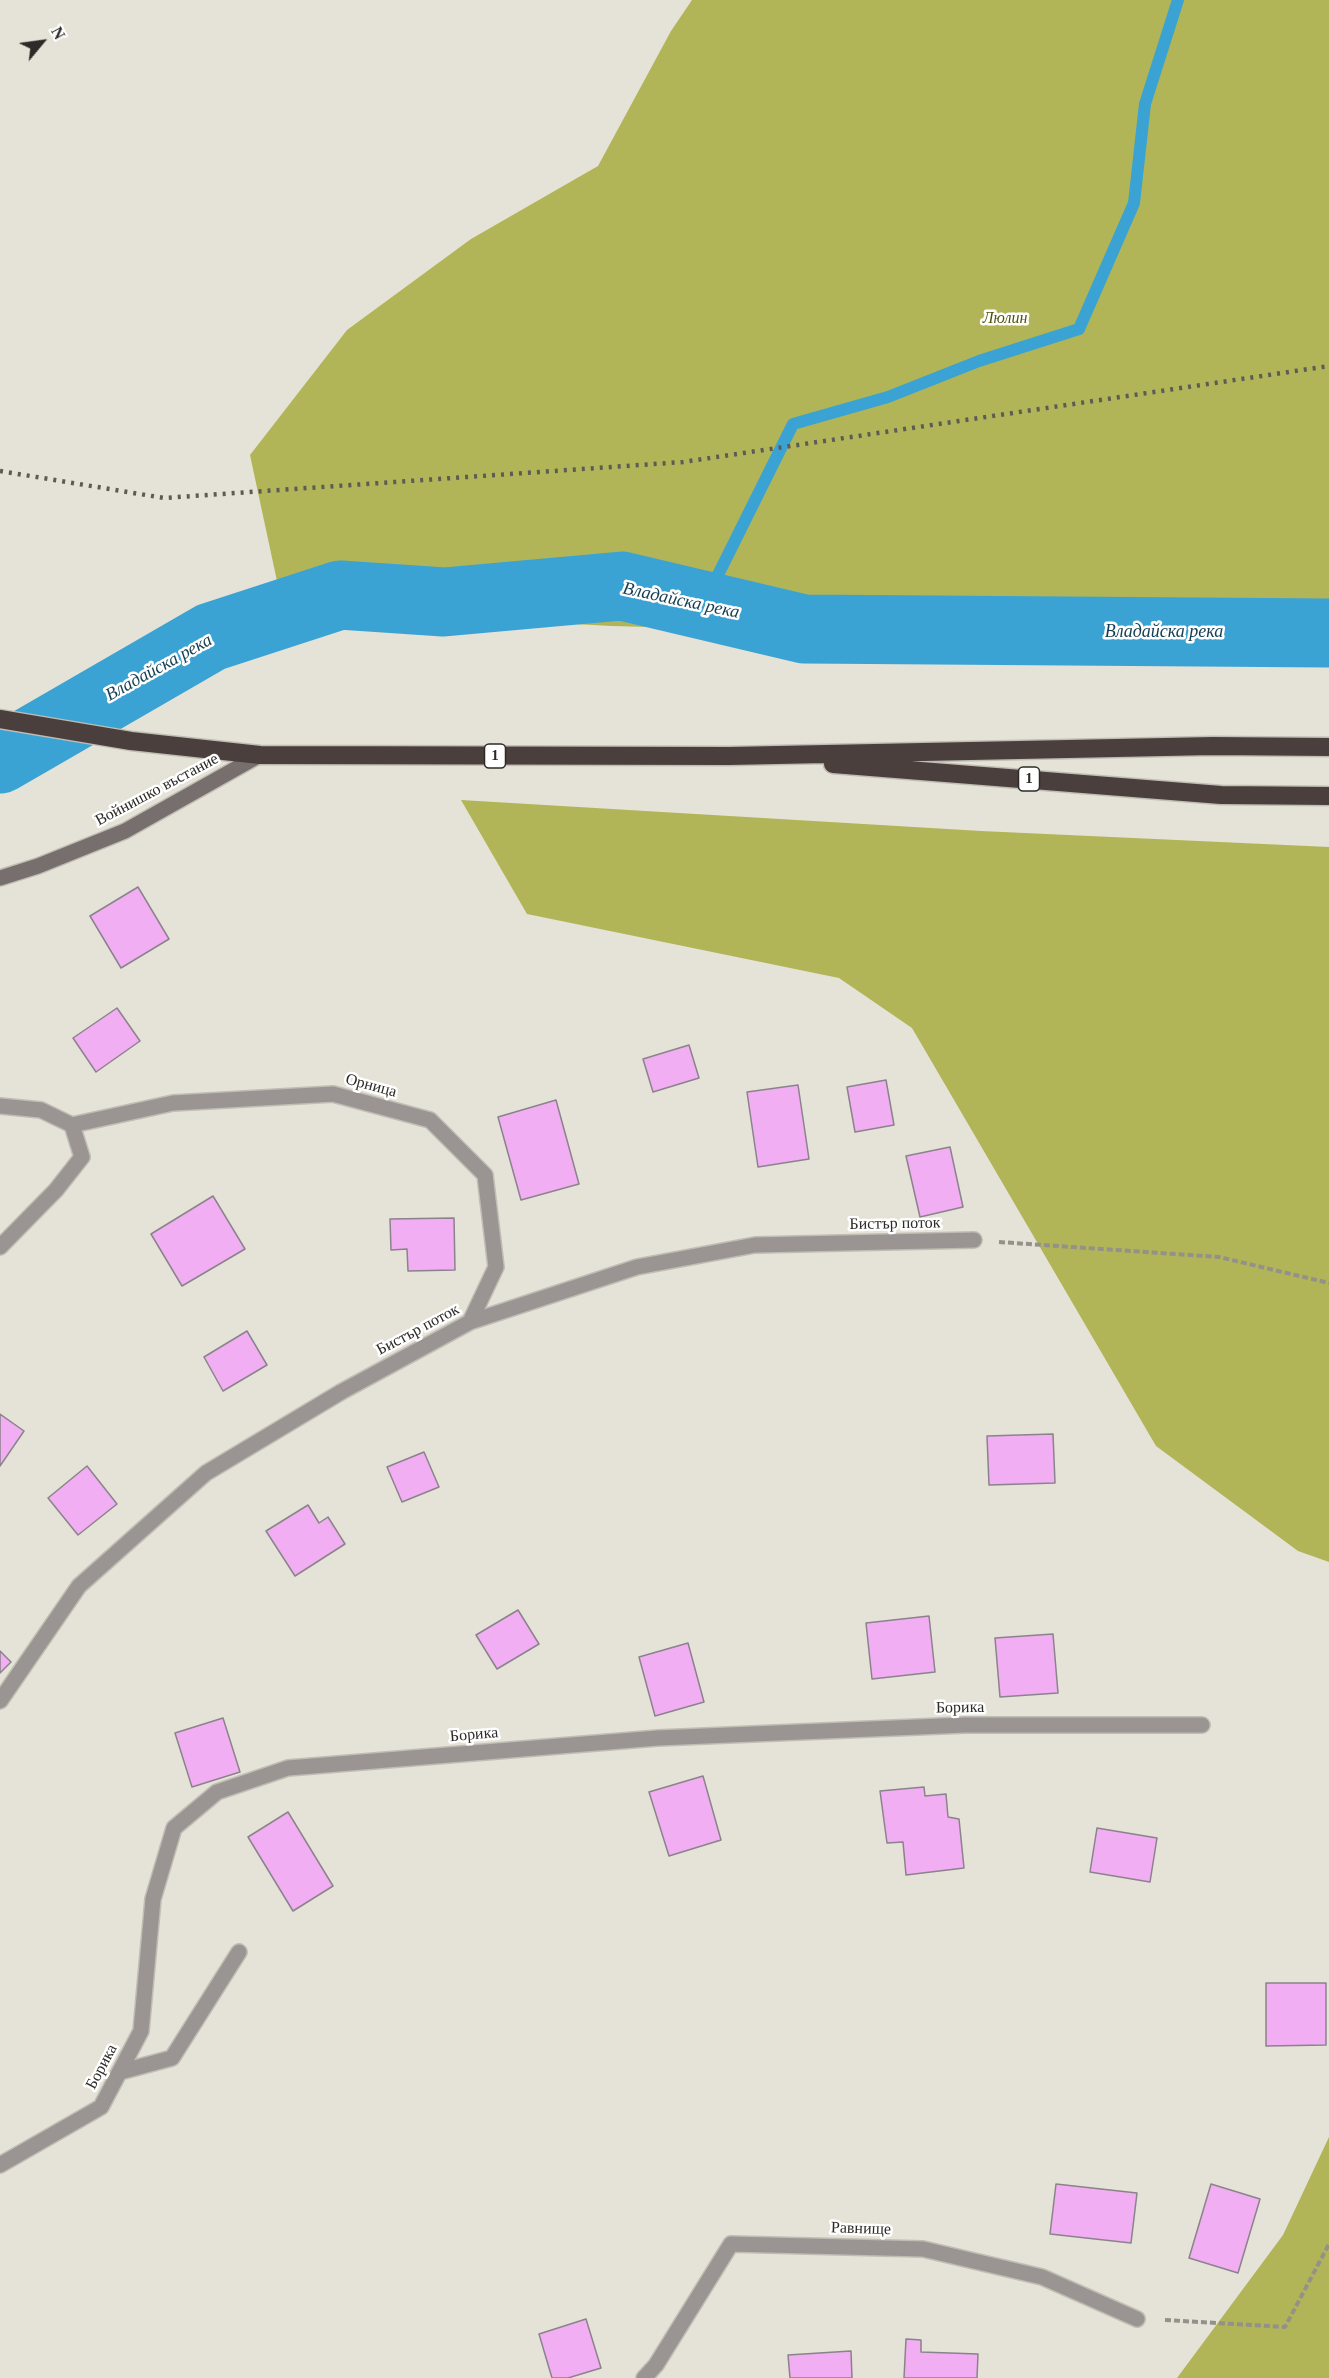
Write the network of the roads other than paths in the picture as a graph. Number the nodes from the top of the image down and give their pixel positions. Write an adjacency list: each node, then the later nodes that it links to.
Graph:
1 (0, 719): 3 (highway, 1)
2 (1329, 747): 4 (highway, 1)
3 (260, 755): 4 (highway, 1); 6 (street, Войнишко въстание)
4 (729, 756): 5 (highway, 1)
5 (1329, 796)
6 (0, 878)
7 (0, 1106): 8 (street)
8 (72, 1125): 10 (street); 11 (street, Орница)
9 (974, 1240): 11 (street, Бистър поток)
10 (0, 1247)
11 (470, 1322): 12 (street, Бистър поток)
12 (0, 1701)
13 (1202, 1725): 15 (street, Борика)
14 (239, 1952): 15 (street)
15 (120, 2072): 16 (street, Борика)
16 (0, 2165)
17 (1137, 2319): 18 (street, Равнище)
18 (644, 2378)

